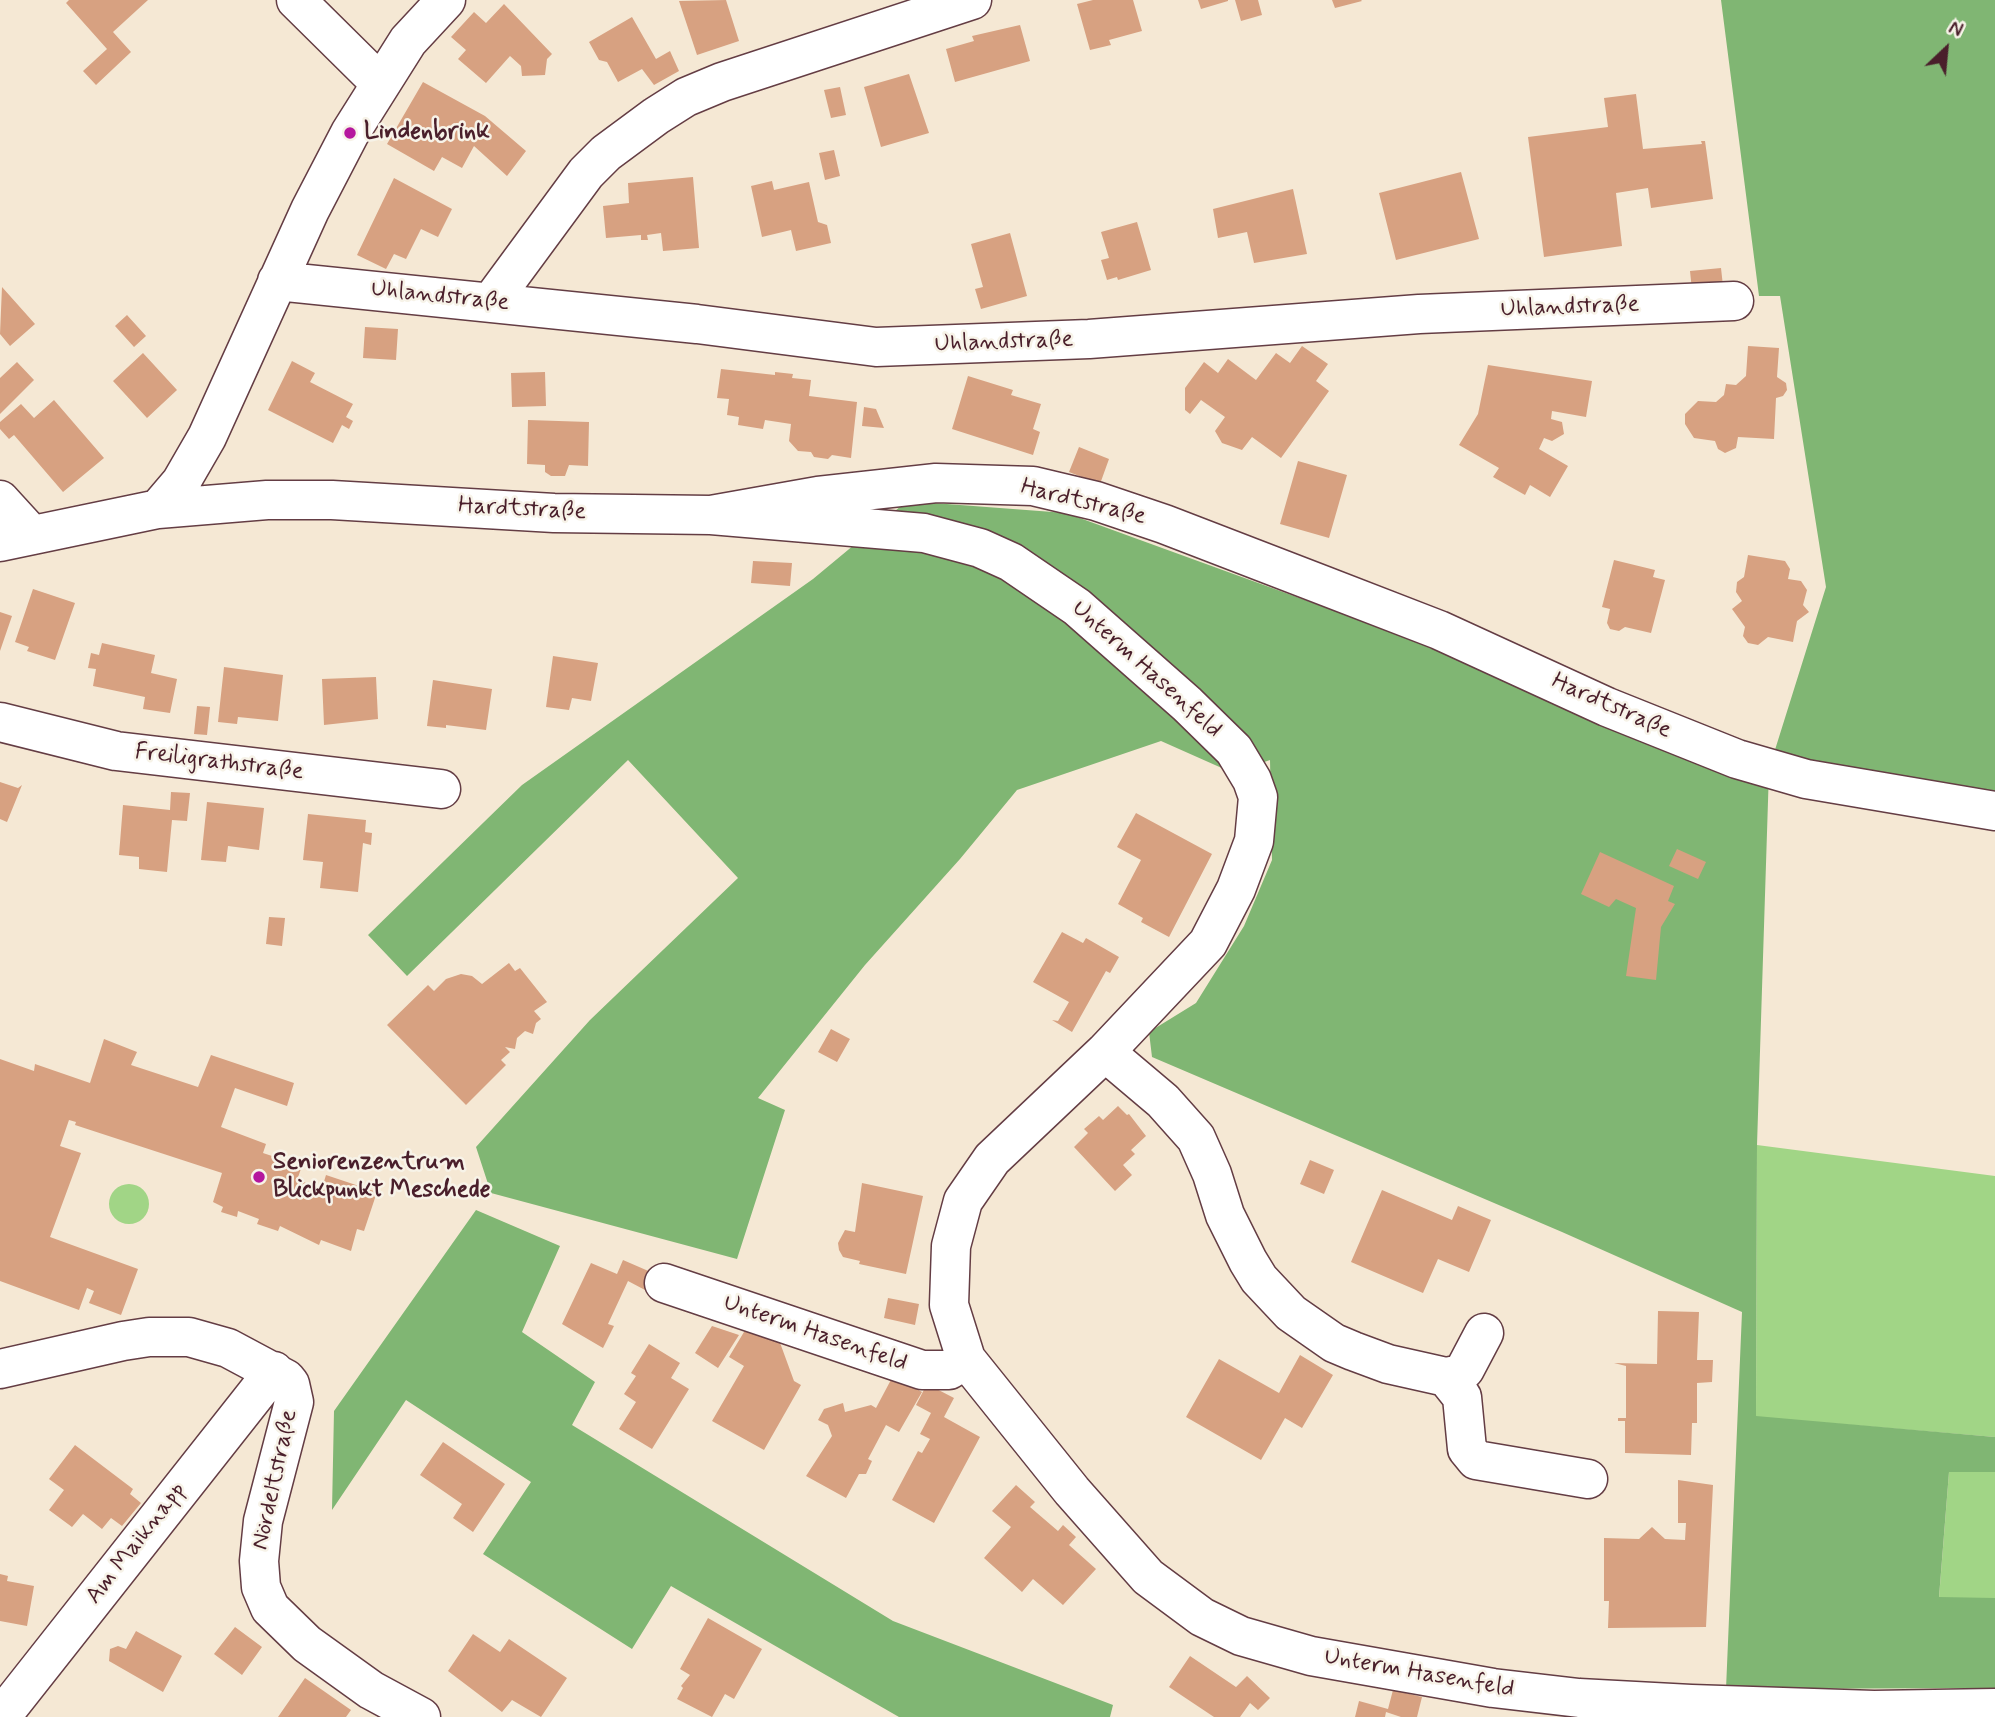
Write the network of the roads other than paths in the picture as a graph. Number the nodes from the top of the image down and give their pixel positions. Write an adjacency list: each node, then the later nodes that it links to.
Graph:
1 (296, 0): 4 (street)
2 (446, 0): 4 (street)
3 (972, 0): 7 (street)
4 (380, 83): 5 (street)
5 (277, 281): 7 (street, Uhlandstraße); 9 (street)
6 (1734, 301): 7 (street, Uhlandstraße)
7 (491, 302)
8 (0, 500): 11 (street)
9 (158, 509): 10 (street, Hardtstraße); 11 (street, Hardtstraße)
10 (711, 515): 14 (street, Hardtstraße); 15 (street, Unterm Hasenfeld)
11 (16, 538)
12 (0, 722): 13 (street, Freiligrathstraße)
13 (441, 789)
14 (1995, 811)
15 (1105, 1052): 18 (street, Unterm Hasenfeld); 21 (street)
16 (664, 1283): 18 (street, Unterm Hasenfeld)
17 (1484, 1333): 21 (street)
18 (966, 1359): 23 (street, Unterm Hasenfeld)
19 (0, 1369): 20 (street, Nördeltstraße)
20 (274, 1371): 24 (street, Am Maiknapp); 25 (street, Nördeltstraße)
21 (1447, 1377): 22 (street)
22 (1588, 1479)
23 (1995, 1708)
24 (1, 1717)
25 (421, 1717)

